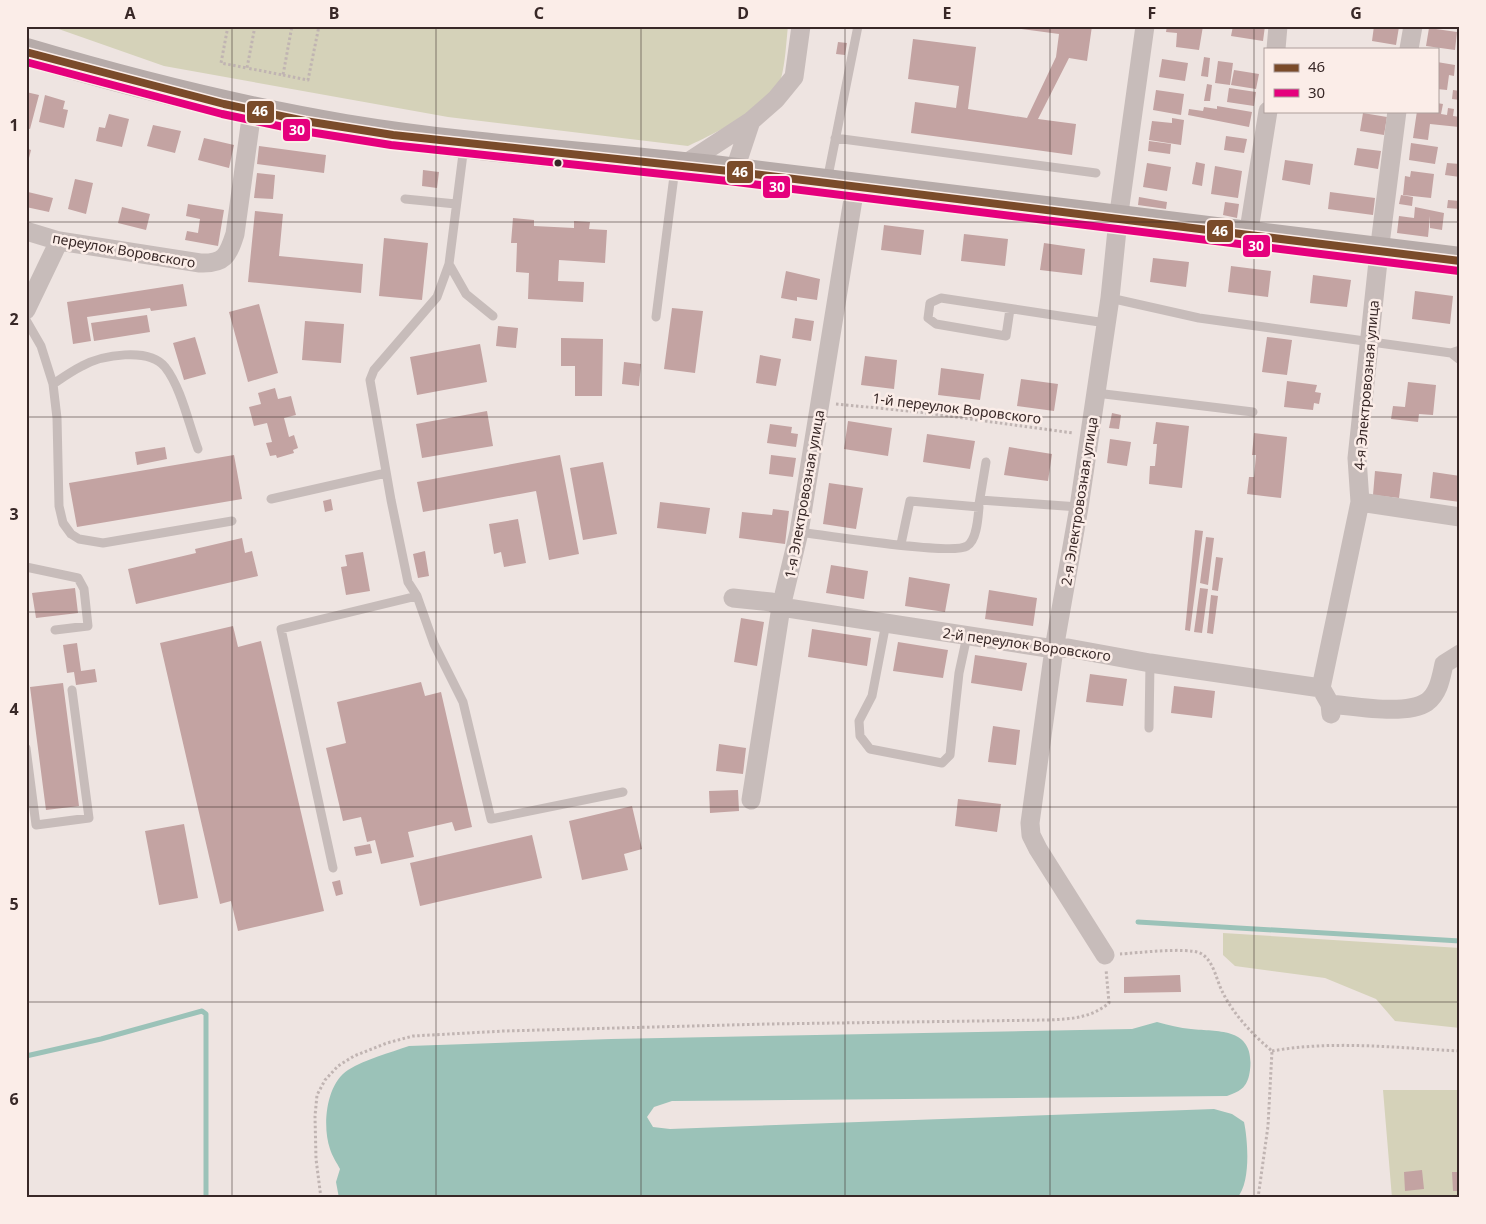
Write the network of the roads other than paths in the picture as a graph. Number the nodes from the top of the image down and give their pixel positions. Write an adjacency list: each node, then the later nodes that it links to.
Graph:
1 (801, 26): 12 (street)
2 (858, 26): 13 (lane)
3 (1145, 26): 22 (street, 2-я Электровозная улица)
4 (1278, 26): 6 (street)
5 (1413, 26): 7 (street)
6 (1276, 48)
7 (1409, 48)
8 (26, 52): 9 (main road)
9 (252, 111): 14 (main road); 25 (street, переулок Воровского)
10 (1268, 112): 24 (street)
11 (1397, 112): 26 (street, 4-я Электровозная улица)
12 (751, 121): 15 (street); 16 (street)
13 (835, 138): 17 (lane); 18 (lane)
14 (464, 143): 15 (main road); 21 (lane)
15 (679, 166): 16 (main road); 33 (lane)
16 (734, 172): 18 (main road)
17 (1096, 173)
18 (826, 184): 19 (main road)
19 (855, 187): 22 (main road); 51 (street, 1-я Электровозная улица)
20 (405, 199): 21 (lane)
21 (456, 204): 28 (lane)
22 (1118, 220): 24 (main road); 29 (street, 2-я Электровозная улица)
23 (26, 231): 25 (street, переулок Воровского)
24 (1248, 236): 26 (main road)
25 (59, 241): 31 (street)
26 (1379, 252): 27 (main road); 36 (street, 4-я Электровозная улица)
27 (1460, 261)
28 (449, 264): 32 (lane); 44 (lane)
29 (1110, 298): 35 (street, 2-я Электровозная улица); 36 (lane)
30 (1010, 309): 30 (lane); 35 (lane)
31 (26, 310)
32 (493, 316)
33 (656, 317)
34 (26, 320): 39 (lane)
35 (1106, 323): 40 (street, 2-я Электровозная улица)
36 (1370, 342): 37 (lane); 46 (street, 4-я Электровозная улица)
37 (1455, 352): 38 (lane)
38 (1460, 360)
39 (53, 384): 42 (lane); 50 (lane)
40 (1096, 393): 41 (lane); 48 (street, 2-я Электровозная улица)
41 (1253, 412)
42 (198, 449)
43 (986, 462): 47 (lane)
44 (386, 473): 45 (lane); 54 (lane)
45 (271, 499)
46 (1360, 502): 49 (street); 64 (street, 4-я Электровозная улица)
47 (980, 503): 48 (lane); 52 (lane); 52 (lane)
48 (1079, 507): 60 (street, 2-я Электровозная улица)
49 (1460, 517)
50 (232, 521)
51 (799, 532): 52 (lane); 56 (street, 1-я Электровозная улица)
52 (900, 544)
53 (26, 567): 58 (lane)
54 (417, 596): 67 (lane); 69 (lane)
55 (733, 598): 56 (street, 2-й переулок Воровского)
56 (781, 607): 57 (street, 2-й переулок Воровского); 68 (street, 1-я Электровозная улица)
57 (886, 623): 59 (street, 2-й переулок Воровского); 59 (lane)
58 (55, 630)
59 (967, 636): 60 (street, 2-й переулок Воровского)
60 (1054, 649): 62 (street, 2-й переулок Воровского); 70 (street, 2-я Электровозная улица)
61 (1460, 654): 64 (street, 2-й переулок Воровского)
62 (1150, 663): 64 (street, 2-й переулок Воровского); 65 (lane)
63 (72, 690): 66 (lane)
64 (1327, 702)
65 (1149, 728)
66 (26, 748)
67 (624, 792)
68 (751, 800)
69 (333, 868)
70 (1105, 955)

